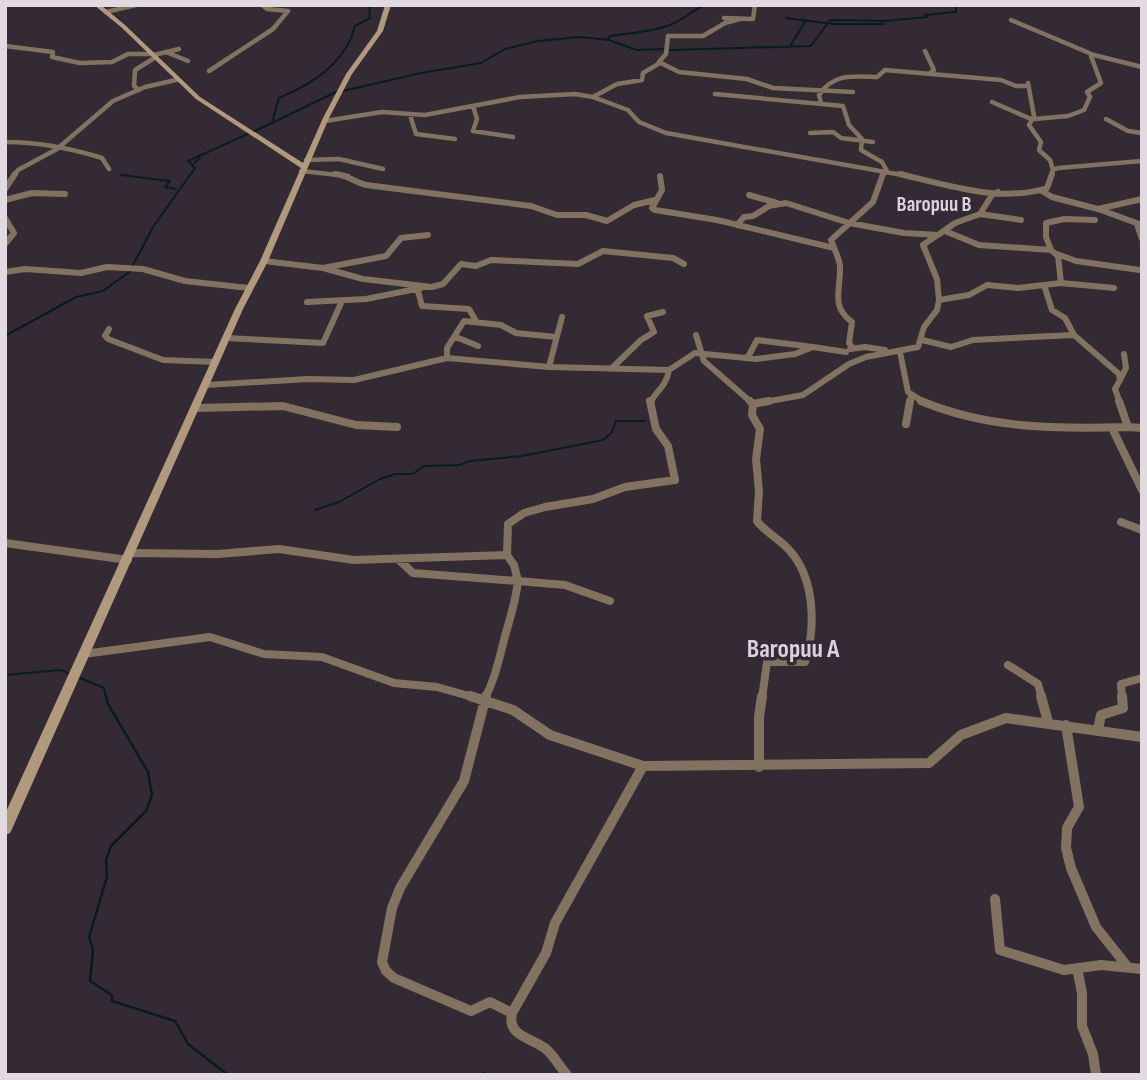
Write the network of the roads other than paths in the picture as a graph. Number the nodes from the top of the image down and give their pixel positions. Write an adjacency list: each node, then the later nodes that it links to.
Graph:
1 (97, 5): 6 (street)
2 (136, 5): 6 (street)
3 (262, 5): 19 (street)
4 (388, 5): 35 (street)
5 (755, 5): 8 (street)
6 (106, 12): 15 (street)
7 (724, 18): 8 (street)
8 (740, 19): 17 (street)
9 (1011, 20): 14 (street)
10 (5, 46): 15 (street)
11 (180, 49): 13 (street)
12 (925, 51): 20 (street)
13 (166, 52): 15 (street); 16 (street)
14 (1094, 55): 18 (street); 33 (street)
15 (154, 56): 21 (street); 24 (street)
16 (188, 61)
17 (660, 63): 22 (street); 27 (street)
18 (1142, 68)
19 (209, 71)
20 (930, 73): 23 (street); 33 (street)
21 (176, 80): 24 (street); 45 (street)
22 (773, 88): 23 (street); 28 (street)
23 (821, 89): 25 (street); 30 (street)
24 (139, 90): 43 (street)
25 (853, 92)
26 (715, 94): 28 (street)
27 (593, 97): 31 (street); 48 (street)
28 (765, 99): 30 (street)
29 (992, 102): 33 (street)
30 (821, 103): 40 (street)
31 (473, 106): 32 (street); 38 (street)
32 (410, 115): 35 (street); 39 (street)
33 (1033, 119): 49 (street)
34 (1106, 119): 37 (street)
35 (325, 121): 45 (street)
36 (810, 133): 40 (street)
37 (1142, 133)
38 (513, 138)
39 (454, 139)
40 (862, 140): 42 (street); 48 (street)
41 (5, 142): 43 (street)
42 (873, 142)
43 (60, 147): 46 (street); 51 (street)
44 (1142, 161): 49 (street)
45 (303, 166): 47 (street); 58 (street); 74 (street)
46 (109, 169)
47 (383, 169)
48 (886, 170): 53 (street); 65 (street)
49 (1053, 170): 52 (street)
50 (660, 176): 58 (street)
51 (5, 189)
52 (1042, 191): 53 (street); 60 (street)
53 (1001, 192): 61 (street)
54 (65, 194): 57 (street)
55 (749, 195): 59 (street)
56 (1142, 199): 60 (street)
57 (5, 200)
58 (655, 200): 66 (street)
59 (777, 203): 65 (street); 66 (street)
60 (1098, 209): 67 (street)
61 (980, 214): 63 (street); 68 (street)
62 (5, 218): 71 (street)
63 (1021, 220)
64 (1095, 220): 73 (street)
65 (849, 223): 68 (street); 72 (street)
66 (737, 225): 72 (street)
67 (1139, 225): 70 (street)
68 (942, 233): 73 (street); 84 (street)
69 (428, 235): 76 (street)
70 (1142, 239)
71 (5, 244)
72 (834, 248): 99 (street)
73 (1054, 252): 77 (street); 79 (street)
74 (264, 261): 76 (street); 81 (street)
75 (684, 264): 83 (street)
76 (323, 268): 83 (street)
77 (1140, 270)
78 (5, 272): 81 (street)
79 (1061, 283): 80 (street); 82 (street)
80 (1044, 285): 84 (street); 92 (street)
81 (249, 288): 95 (street)
82 (1114, 288)
83 (420, 289): 85 (street); 89 (street)
84 (939, 300): 96 (street)
85 (342, 301): 86 (street); 95 (street)
86 (307, 302)
87 (663, 312): 110 (street)
88 (562, 317): 94 (street)
89 (476, 321): 93 (street); 94 (street)
90 (109, 329): 107 (street)
91 (696, 335): 103 (street)
92 (1074, 335): 96 (street); 112 (street)
93 (456, 337): 97 (street); 105 (street)
94 (556, 337): 109 (street)
95 (226, 338): 107 (street)
96 (922, 340): 102 (street)
97 (478, 346)
98 (813, 347): 100 (street); 106 (street); 106 (street)
99 (852, 347): 100 (street); 101 (street)
100 (845, 352): 108 (street)
101 (891, 352): 102 (street); 108 (street)
102 (900, 352): 114 (street)
103 (701, 354): 106 (street); 111 (street); 115 (street)
104 (1124, 354): 112 (street)
105 (447, 358): 109 (street); 113 (street)
106 (744, 358)
107 (216, 362): 113 (street)
108 (854, 362): 115 (street)
109 (549, 367): 110 (street)
110 (613, 367): 111 (street)
111 (669, 370): 126 (street)
112 (1120, 380): 120 (street)
113 (206, 385): 116 (street)
114 (911, 396): 117 (street); 119 (street)
115 (753, 404): 140 (street)
116 (196, 408): 118 (street); 127 (street)
117 (906, 424)
118 (397, 427)
119 (1112, 428): 120 (street); 122 (street)
120 (1128, 428): 121 (street)
121 (1142, 428)
122 (1142, 490)
123 (1121, 522): 124 (street)
124 (1142, 530)
125 (5, 543): 127 (street)
126 (507, 555): 128 (street); 129 (street)
127 (129, 556): 128 (street); 131 (street)
128 (398, 559): 129 (street)
129 (518, 581): 130 (street); 134 (street)
130 (610, 601)
131 (84, 654): 134 (street); 141 (street)
132 (1008, 665): 135 (street)
133 (1142, 678): 137 (street)
134 (484, 700): 139 (street); 146 (street)
135 (1048, 722): 136 (street); 140 (street)
136 (1066, 725): 137 (street); 143 (street)
137 (1098, 729): 138 (street)
138 (1142, 737)
139 (643, 766): 140 (street); 146 (street)
140 (759, 767)
141 (5, 829)
142 (995, 899): 144 (street)
143 (1127, 966): 144 (street); 145 (street)
144 (1077, 968): 148 (street)
145 (1142, 970)
146 (512, 1013): 147 (street)
147 (567, 1075)
148 (1096, 1075)

